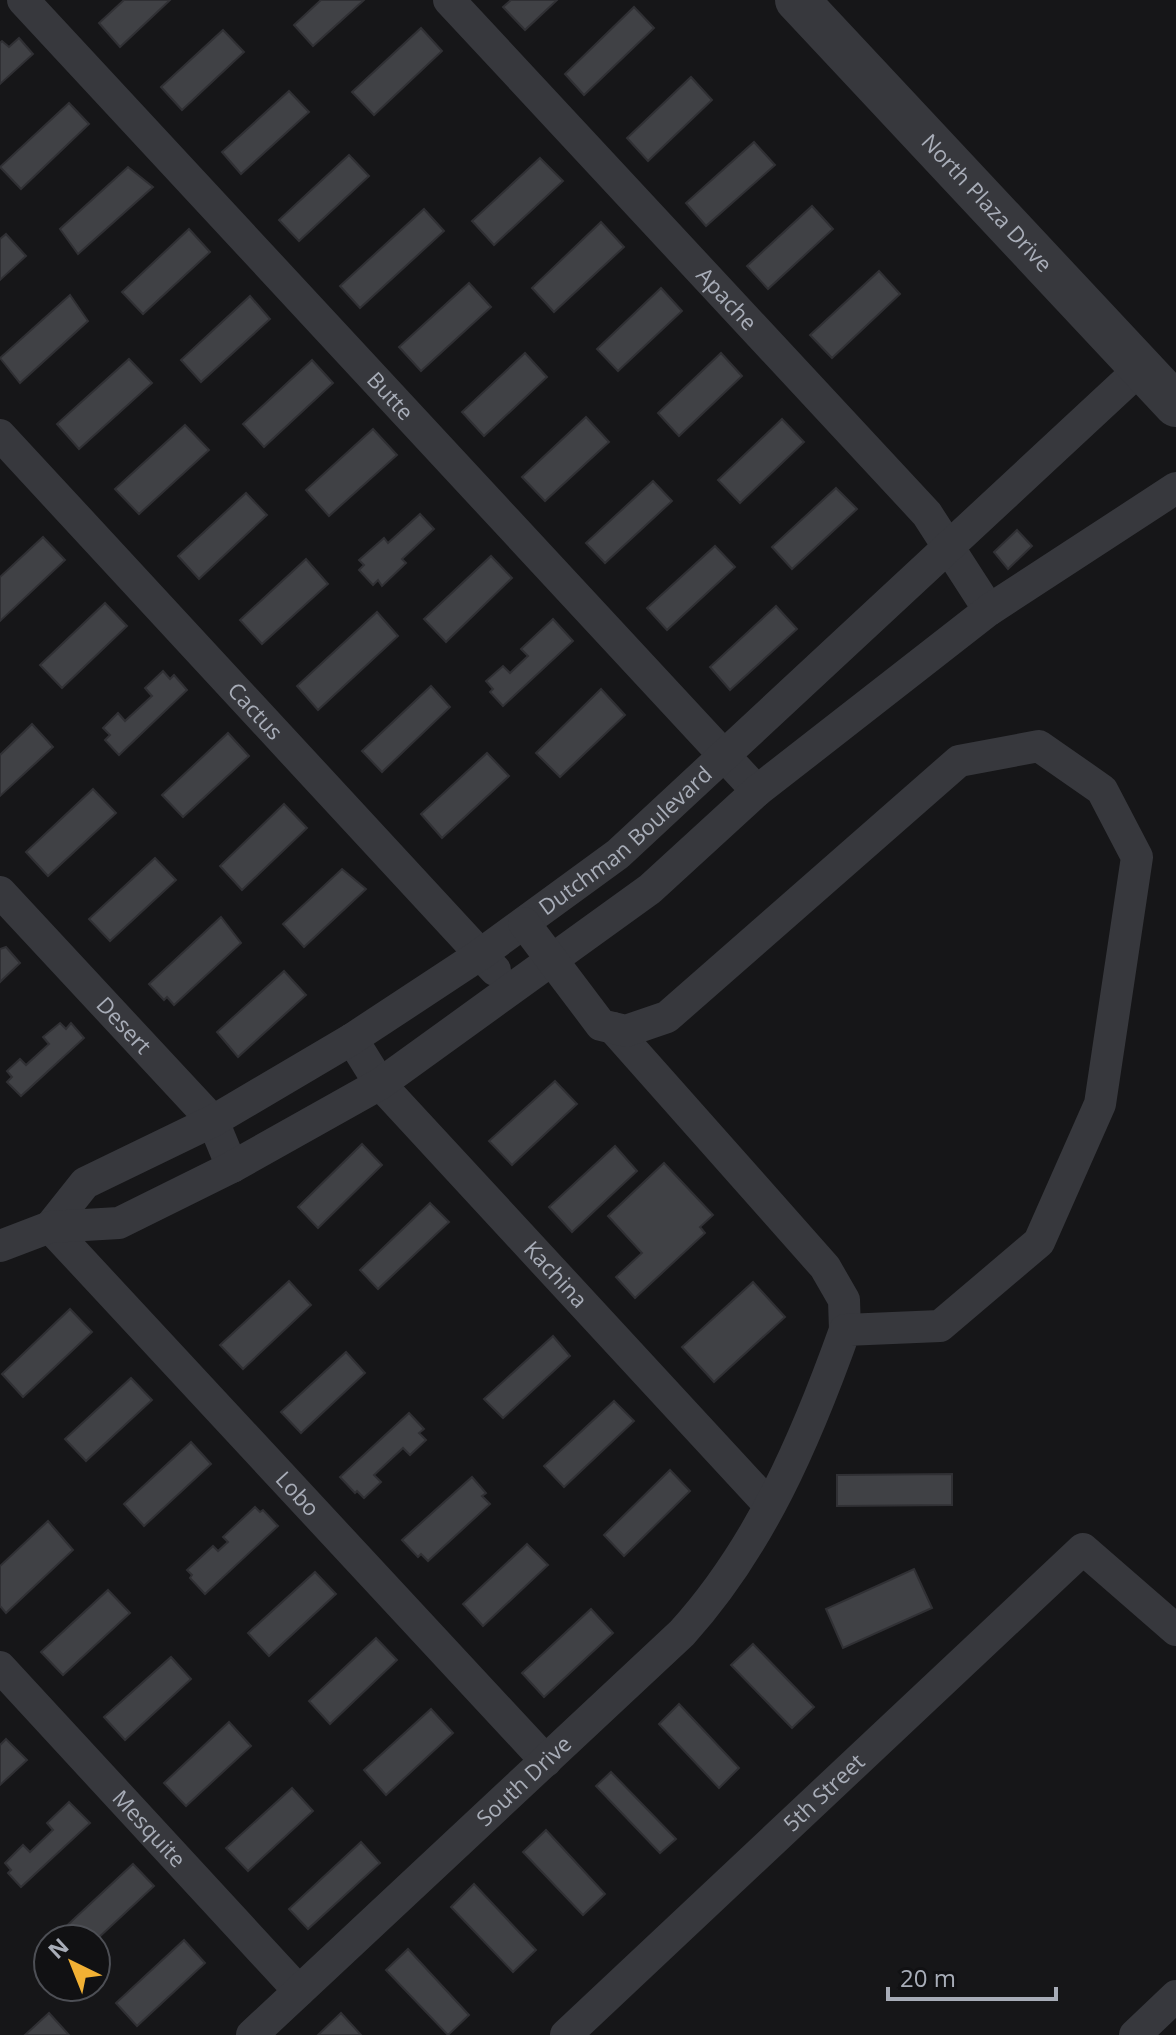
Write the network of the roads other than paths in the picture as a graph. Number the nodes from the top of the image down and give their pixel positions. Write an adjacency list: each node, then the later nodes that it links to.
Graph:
1 (23, 0): 10 (lane, Butte)
2 (449, 0): 8 (lane, Apache)
3 (797, 0): 4 (street, North Plaza Drive)
4 (1141, 368): 5 (street, North Plaza Drive); 8 (lane, Dutchman Boulevard)
5 (1176, 405)
6 (0, 435): 14 (lane, Cactus)
7 (1176, 488): 9 (lane, Dutchman Boulevard)
8 (946, 546): 9 (lane, Apache); 10 (lane, Dutchman Boulevard)
9 (989, 610): 11 (lane, Dutchman Boulevard)
10 (726, 757): 11 (lane, Butte); 13 (lane, Dutchman Boulevard)
11 (757, 791): 15 (lane, Dutchman Boulevard)
12 (0, 892): 20 (lane, Desert)
13 (524, 923): 14 (lane, Dutchman Boulevard); 15 (lane)
14 (481, 954): 16 (lane, Cactus); 18 (lane, Dutchman Boulevard)
15 (551, 960): 16 (lane, Dutchman Boulevard); 17 (lane)
16 (511, 988): 19 (lane, Dutchman Boulevard)
17 (613, 1028): 24 (lane); 24 (lane)
18 (352, 1039): 19 (lane, Kachina); 20 (lane, Dutchman Boulevard)
19 (380, 1084): 21 (lane, Dutchman Boulevard); 25 (lane, Kachina)
20 (213, 1121): 21 (lane, Desert); 22 (lane, Dutchman Boulevard)
21 (232, 1167): 22 (lane, Dutchman Boulevard)
22 (50, 1227): 23 (lane, Dutchman Boulevard); 28 (lane, Lobo)
23 (0, 1246)
24 (845, 1330): 25 (lane, South Drive)
25 (769, 1505): 28 (lane, South Drive)
26 (1176, 1630): 32 (lane, 5th Street)
27 (0, 1667): 29 (lane, Mesquite)
28 (546, 1761): 29 (lane, South Drive)
29 (299, 1991): 31 (lane, South Drive)
30 (1176, 1996): 33 (lane)
31 (252, 2035)
32 (566, 2035)
33 (1135, 2035)

